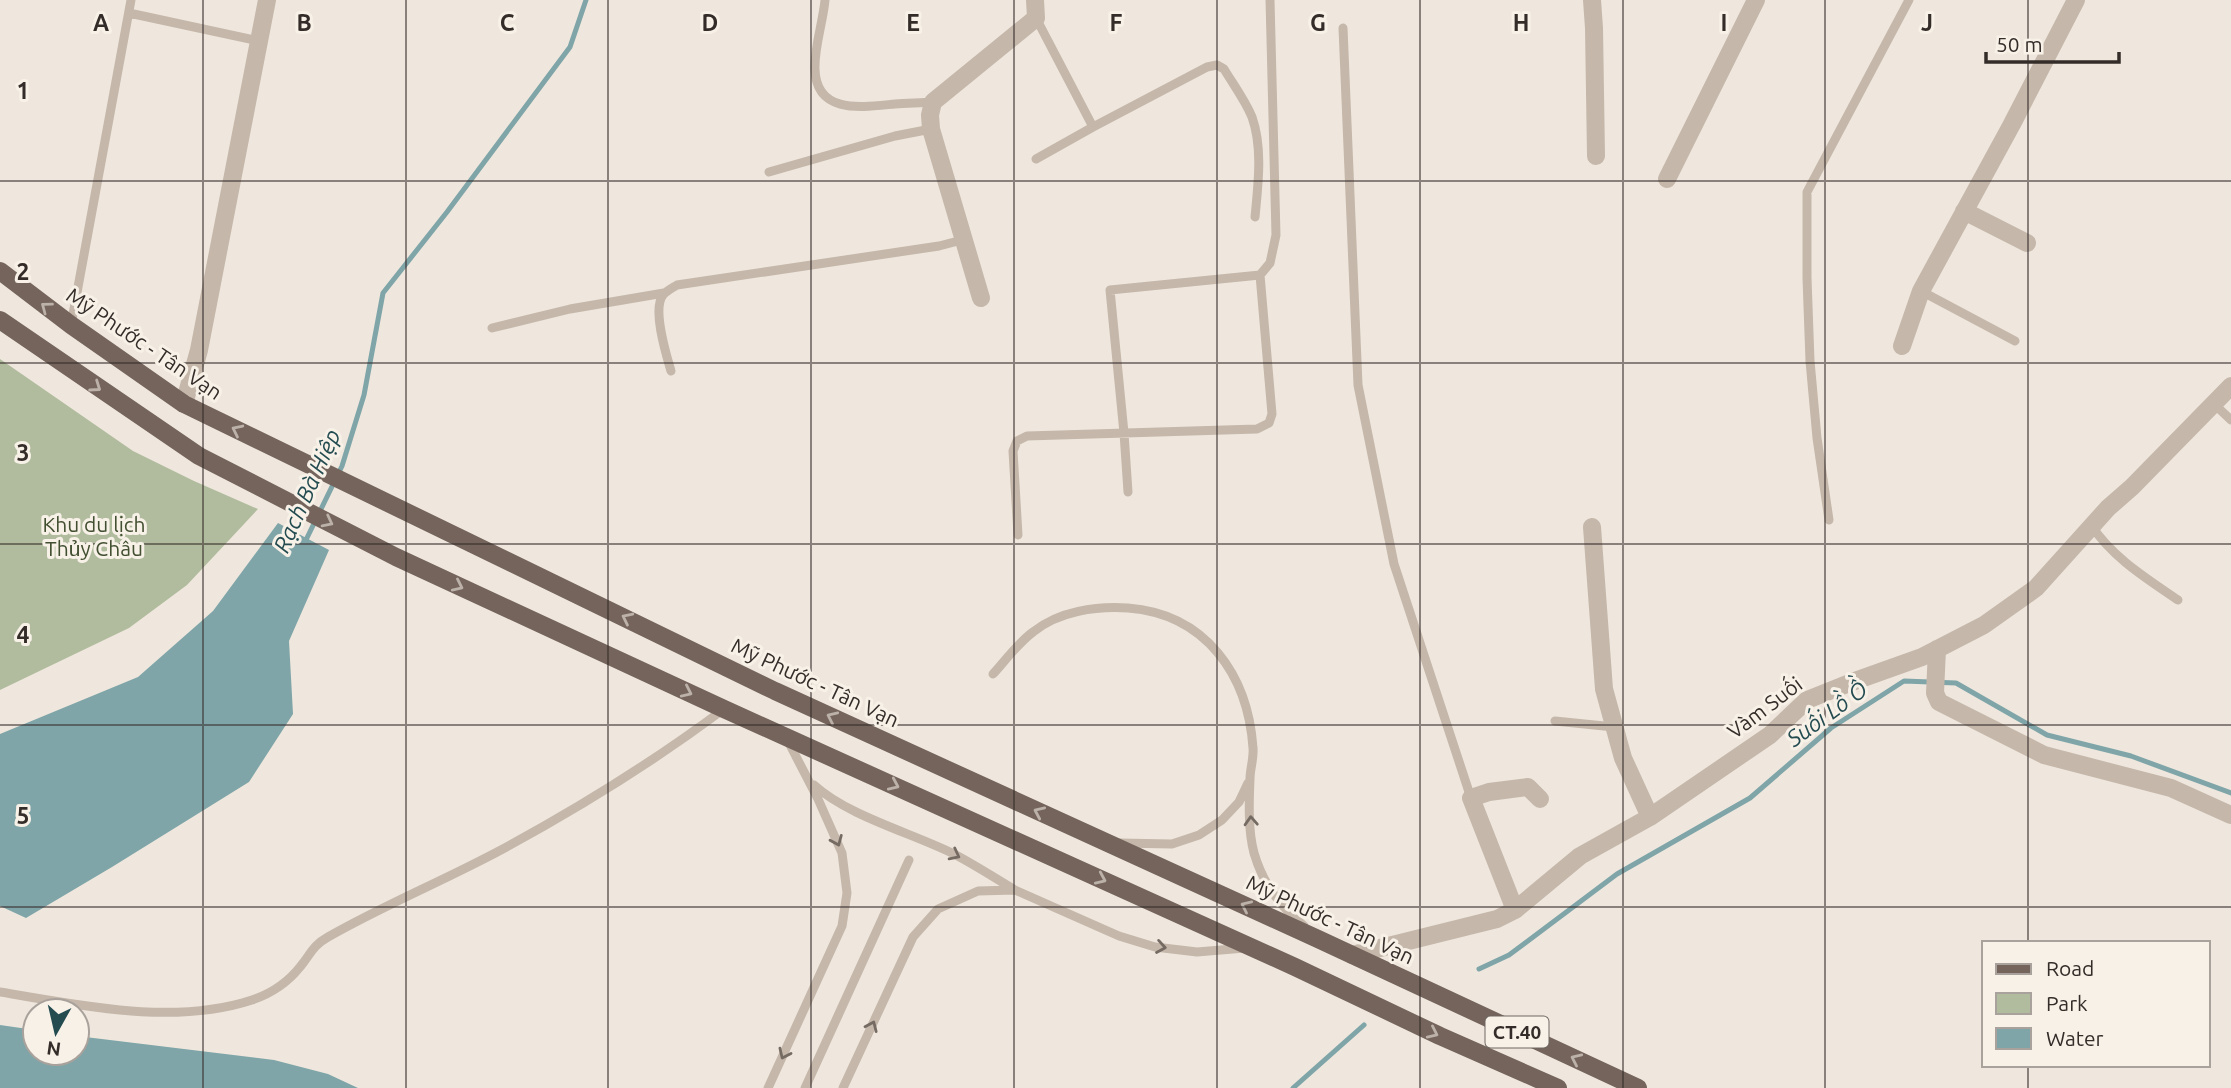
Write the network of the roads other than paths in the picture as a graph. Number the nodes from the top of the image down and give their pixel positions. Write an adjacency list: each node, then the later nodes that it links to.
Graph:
1 (131, 0): 10 (lane)
2 (267, 0): 12 (street)
3 (825, 0): 13 (lane)
4 (1270, 0): 25 (lane)
5 (1592, 0): 16 (street)
6 (1756, 0): 19 (street)
7 (1909, 0): 41 (lane)
8 (2076, 0): 20 (street)
9 (1035, 9): 13 (street); 14 (lane)
10 (129, 13): 12 (lane); 30 (lane)
11 (1343, 28): 54 (lane)
12 (259, 41): 36 (street)
13 (933, 102): 15 (street)
14 (1093, 127): 17 (lane); 21 (lane)
15 (931, 129): 18 (lane); 22 (street)
16 (1596, 156)
17 (1035, 159)
18 (769, 172)
19 (1667, 179)
20 (1964, 211): 23 (street); 26 (street)
21 (1255, 217)
22 (962, 240): 27 (lane); 28 (street)
23 (2027, 243)
24 (0, 271): 30 (main road, Mỹ Phước - Tân Vạn, one-way to 24)
25 (1260, 275): 39 (lane); 39 (lane)
26 (1921, 291): 32 (lane); 33 (street)
27 (664, 293): 31 (lane); 34 (lane)
28 (981, 298)
29 (0, 320): 48 (main road, one-way to 48)
30 (71, 326): 36 (main road, Mỹ Phước - Tân Vạn)
31 (492, 328)
32 (2015, 341)
33 (1902, 346)
34 (671, 371)
35 (2231, 386): 37 (street, Vàm Suối)
36 (184, 404): 58 (main road, Mỹ Phước - Tân Vạn, one-way to 36)
37 (2214, 404): 38 (lane); 42 (street, Vàm Suối)
38 (2231, 420)
39 (1124, 433): 40 (lane); 44 (lane)
40 (1128, 492)
41 (1829, 520)
42 (2091, 525): 45 (lane); 46 (street, Vàm Suối)
43 (1592, 527): 50 (street)
44 (1018, 535)
45 (2178, 600)
46 (1937, 656): 56 (street); 57 (street, Vàm Suối)
47 (993, 674): 52 (lane)
48 (724, 709): 51 (main road); 65 (lane)
49 (1555, 721): 50 (lane)
50 (1614, 727): 57 (street)
51 (786, 736): 53 (lane); 63 (main road, one-way to 63)
52 (1250, 778): 58 (lane); 62 (lane, one-way to 52)
53 (808, 779): 60 (lane, one-way to 60); 66 (lane, one-way to 66)
54 (1471, 798): 55 (street); 61 (street)
55 (1540, 799)
56 (2231, 815)
57 (1650, 817): 61 (street, Vàm Suối)
58 (1108, 843): 62 (main road, Mỹ Phước - Tân Vạn, one-way to 58)
59 (909, 860): 67 (lane)
60 (1015, 890): 63 (lane, one-way to 63); 68 (lane, one-way to 60)
61 (1515, 910): 64 (street, Vàm Suối)
62 (1318, 939): 64 (main road, Mỹ Phước - Tân Vạn)
63 (1252, 947): 69 (main road, CT.40, one-way to 69)
64 (1352, 955): 70 (main road, Mỹ Phước - Tân Vạn / CT.40, one-way to 64)
65 (0, 992)
66 (768, 1088)
67 (804, 1088)
68 (843, 1088)
69 (1558, 1088)
70 (1638, 1088)

